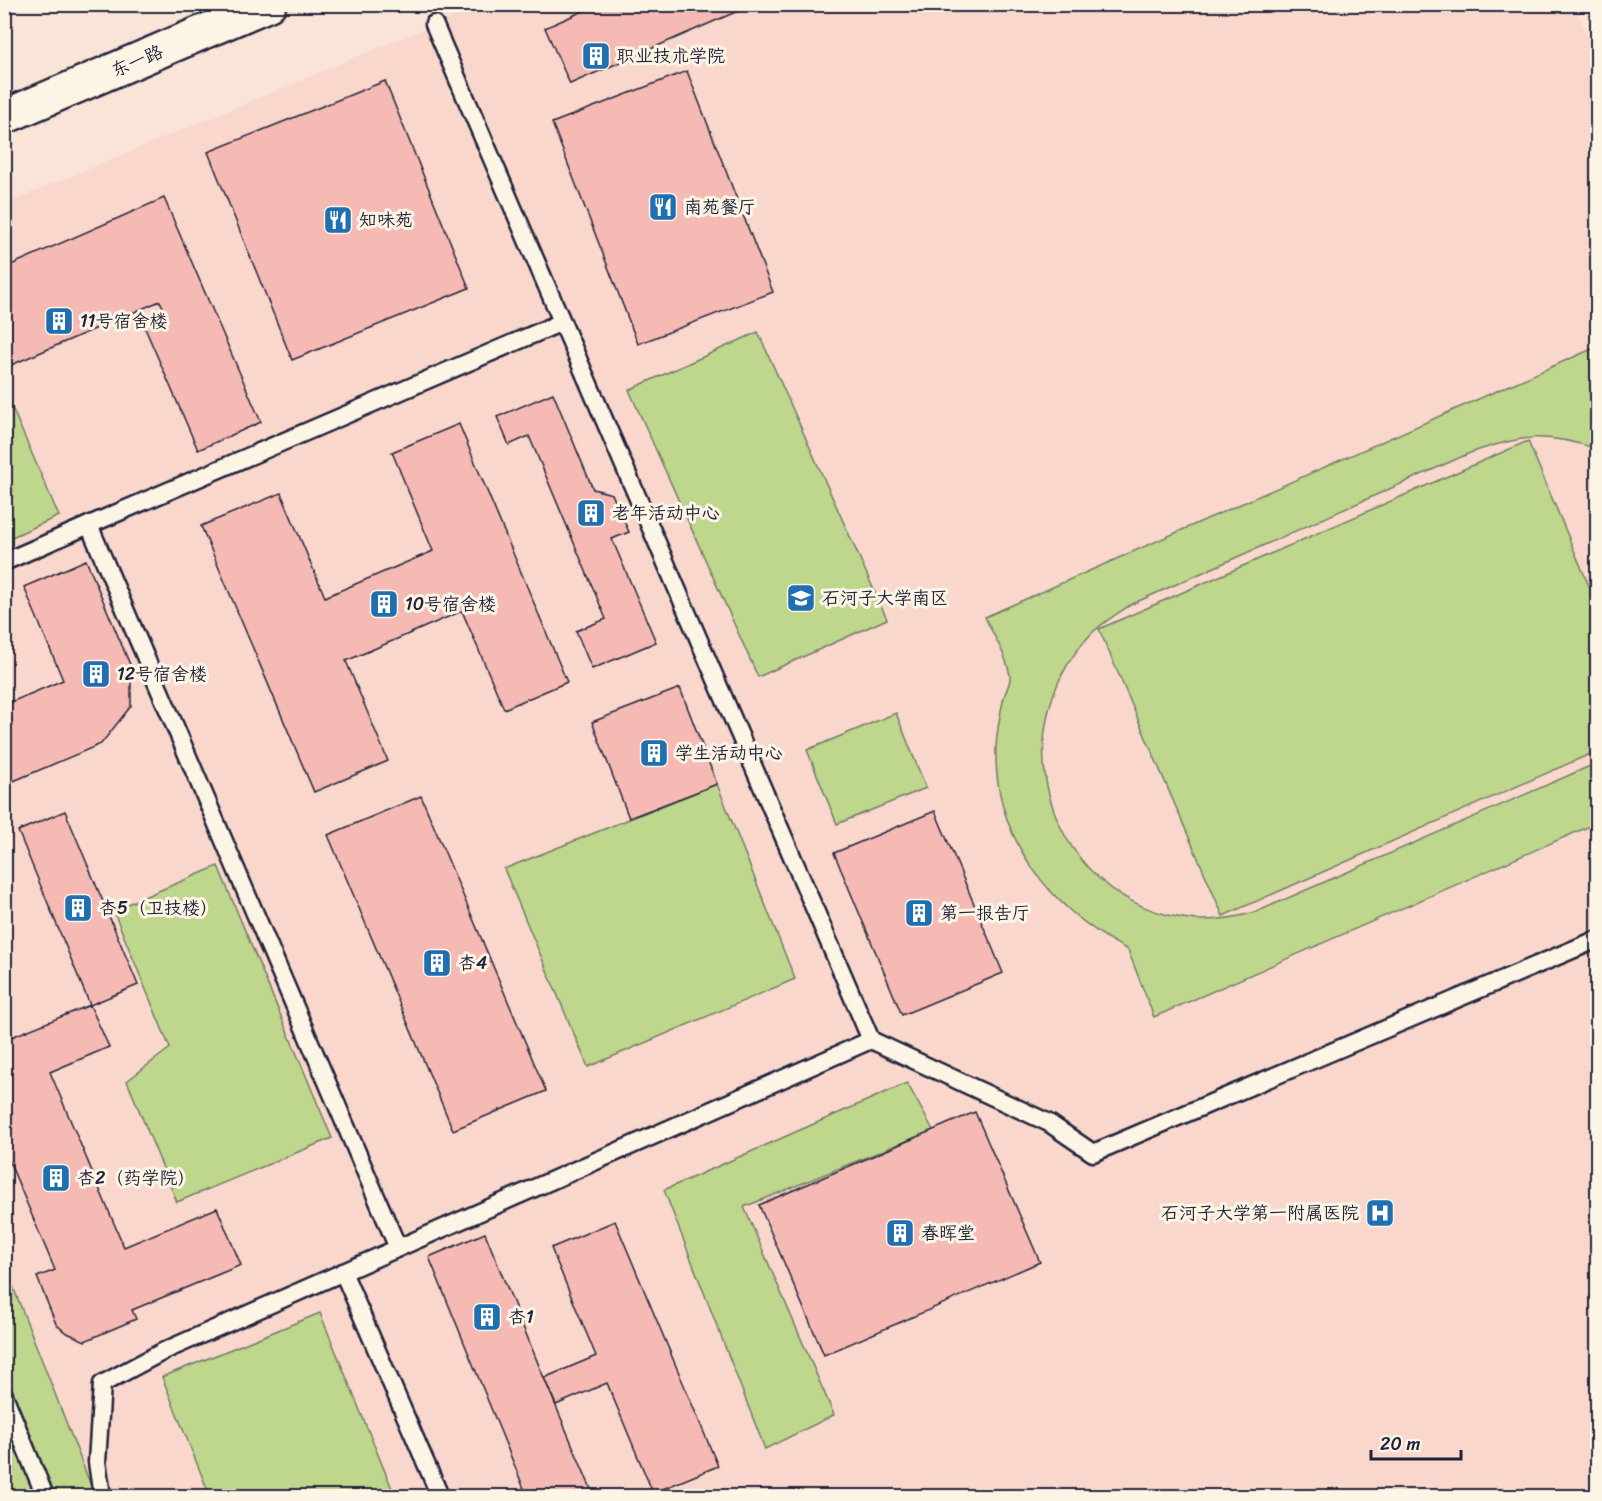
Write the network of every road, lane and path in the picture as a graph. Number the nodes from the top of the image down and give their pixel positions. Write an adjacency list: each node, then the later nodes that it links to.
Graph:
1 (269, 4): 3 (main road, 东一路)
2 (434, 24): 4 (lane)
3 (4, 117)
4 (562, 322): 5 (lane); 8 (lane)
5 (89, 525): 6 (lane); 9 (lane)
6 (4, 562)
7 (1598, 939): 8 (lane)
8 (871, 1040): 9 (lane)
9 (398, 1248): 10 (lane)
10 (343, 1272): 13 (lane); 14 (lane)
11 (4, 1395): 12 (lane)
12 (45, 1497)
13 (102, 1497)
14 (440, 1497)

